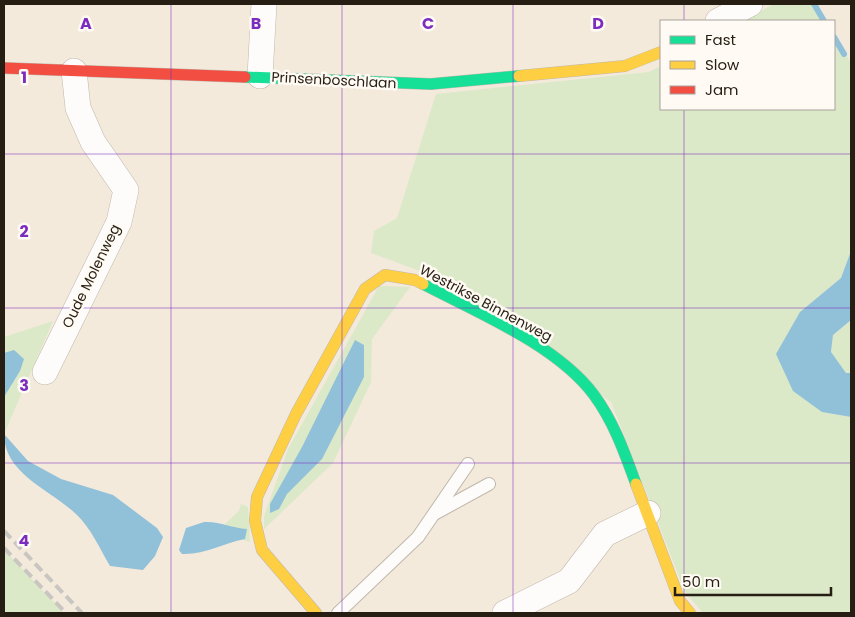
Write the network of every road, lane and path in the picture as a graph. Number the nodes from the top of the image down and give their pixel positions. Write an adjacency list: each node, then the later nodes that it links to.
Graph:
1 (264, 4): 7 (street)
2 (750, 4): 3 (street)
3 (720, 20)
4 (660, 52): 7 (street, Prinsenboschlaan)
5 (4, 68): 6 (street, Prinsenboschlaan)
6 (74, 71): 7 (street, Prinsenboschlaan); 8 (street, Oude Molenweg)
7 (260, 76)
8 (45, 372)
9 (468, 464): 12 (lane)
10 (489, 484): 12 (lane)
11 (648, 513): 13 (street, Westrikse Binnenweg); 15 (street); 16 (street, Westrikse Binnenweg)
12 (434, 514): 14 (lane)
13 (316, 613)
14 (338, 613)
15 (505, 613)
16 (690, 613)

